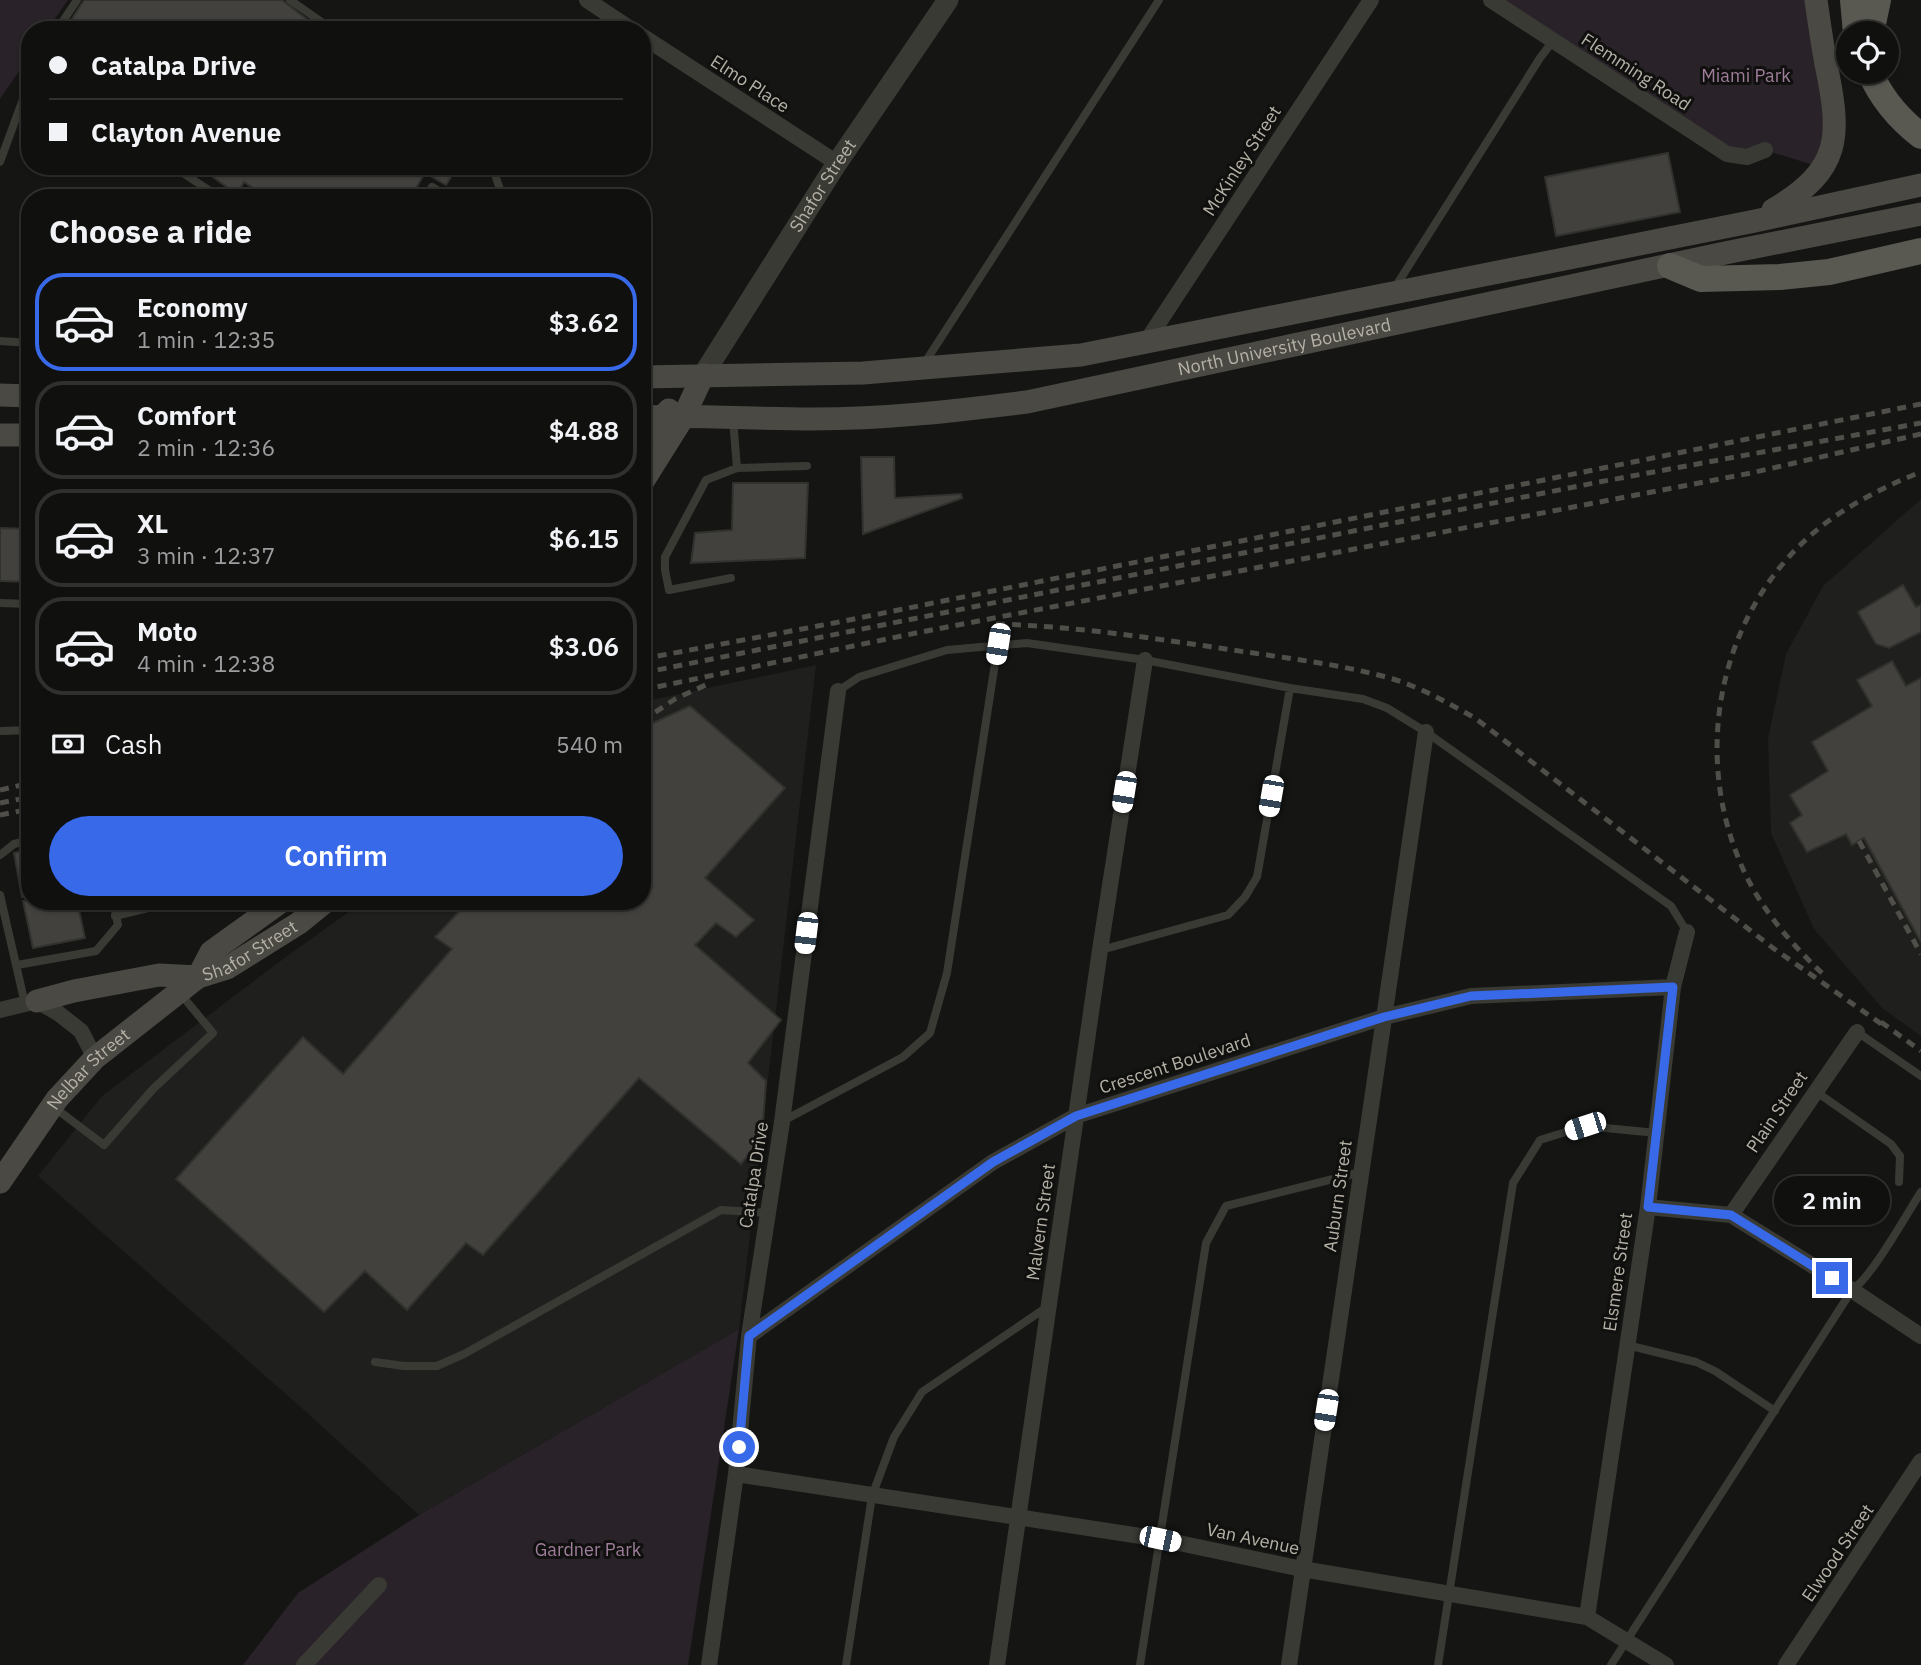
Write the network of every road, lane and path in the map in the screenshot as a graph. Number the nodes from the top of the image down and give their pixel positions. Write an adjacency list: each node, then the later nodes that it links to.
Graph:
1 (77, 0): 11 (lane)
2 (290, 0): 12 (lane)
3 (587, 0): 13 (street)
4 (948, 0): 23 (street, Shafor Street)
5 (1159, 0): 35 (lane)
6 (1371, 0): 34 (street, McKinley Street)
7 (1491, 0): 16 (street, Flemming Road)
8 (1816, 0): 28 (main road)
9 (1853, 0): 14 (main road)
10 (1878, 0): 15 (main road)
11 (63, 21)
12 (320, 21)
13 (618, 21)
14 (1855, 21)
15 (1874, 21)
16 (1553, 41): 21 (street, Flemming Road); 31 (lane)
17 (651, 42): 23 (street, Elmo Place)
18 (1877, 84): 20 (main road)
19 (21, 105): 22 (lane)
20 (1921, 136)
21 (1765, 150)
22 (0, 162)
23 (836, 163): 36 (street, Shafor Street)
24 (186, 175): 26 (lane)
25 (1921, 185): 28 (main road, North University Boulevard)
26 (206, 189)
27 (1921, 214): 30 (main road, North University Boulevard)
28 (1755, 221): 31 (main road, North University Boulevard)
29 (1921, 251): 30 (main road)
30 (1670, 266): 41 (main road, North University Boulevard)
31 (1392, 293): 34 (main road, North University Boulevard)
32 (0, 341): 33 (lane)
33 (21, 342)
34 (1146, 342): 35 (main road, North University Boulevard)
35 (920, 370): 36 (main road, North University Boulevard)
36 (703, 375): 37 (main road, North University Boulevard); 40 (main road, Shafor Street)
37 (651, 377)
38 (0, 395): 39 (main road)
39 (21, 396)
40 (663, 416): 41 (main road, North University Boulevard); 42 (main road, Shafor Street); 45 (main road, Shafor Street)
41 (733, 416): 47 (lane)
42 (651, 430)
43 (0, 435): 44 (main road)
44 (21, 435)
45 (651, 454)
46 (807, 466): 47 (lane)
47 (737, 468): 48 (lane)
48 (731, 578)
49 (0, 603): 50 (lane)
50 (21, 604)
51 (998, 644): 52 (lane); 54 (lane); 81 (lane)
52 (1144, 660): 53 (lane); 67 (street, Malvern Street)
53 (1290, 688): 57 (lane); 67 (lane)
54 (838, 691): 81 (street, Catalpa Drive)
55 (21, 730): 56 (lane)
56 (2, 731)
57 (1426, 732): 66 (lane); 74 (street, Auburn Street)
58 (21, 843): 59 (lane)
59 (0, 855)
60 (0, 895): 68 (lane)
61 (115, 910): 65 (lane)
62 (138, 910): 65 (lane)
63 (269, 910): 69 (main road, Shafor Street)
64 (315, 910): 69 (main road, Shafor Street)
65 (116, 915): 68 (lane)
66 (1687, 932): 70 (street, Elsmere Street)
67 (1100, 950): 80 (street, Malvern Street)
68 (17, 965): 72 (lane)
69 (198, 977): 71 (main road, Nelbar Street); 72 (main road)
70 (1673, 987): 74 (street, Crescent Boulevard); 82 (street, Elsmere Street)
71 (179, 991): 76 (main road, Nelbar Street); 79 (lane)
72 (31, 1003): 73 (street); 76 (street)
73 (0, 1010)
74 (1384, 1017): 80 (street, Crescent Boulevard); 83 (street, Auburn Street)
75 (1857, 1032): 77 (lane); 78 (street, Plain Street)
76 (95, 1058): 79 (main road, Nelbar Street)
77 (1921, 1076)
78 (1815, 1091): 85 (lane); 89 (street, Plain Street)
79 (52, 1106): 84 (main road, Nelbar Street)
80 (1076, 1116): 91 (street, Malvern Street); 92 (street, Crescent Boulevard)
81 (782, 1122): 88 (street, Catalpa Drive)
82 (1657, 1132): 87 (street, Elsmere Street); 104 (lane)
83 (1361, 1172): 101 (lane); 102 (street, Auburn Street)
84 (0, 1182)
85 (1899, 1182)
86 (1921, 1192): 90 (lane)
87 (1648, 1207): 89 (street); 94 (street, Elsmere Street)
88 (768, 1213): 92 (street, Catalpa Drive); 95 (lane)
89 (1731, 1215): 90 (street)
90 (1852, 1290): 93 (street); 96 (lane)
91 (1048, 1307): 99 (lane); 100 (street, Malvern Street)
92 (749, 1336): 98 (street, Catalpa Drive)
93 (1921, 1336)
94 (1627, 1345): 96 (lane); 105 (street, Elsmere Street)
95 (375, 1362)
96 (1775, 1411): 106 (lane)
97 (1921, 1461): 116 (street, Elwood Street)
98 (736, 1474): 99 (street, Van Avenue); 108 (street, Catalpa Drive)
99 (872, 1496): 100 (street, Van Avenue); 109 (lane)
100 (1017, 1519): 101 (street, Van Avenue); 110 (street, Malvern Street)
101 (1160, 1539): 102 (street, Van Avenue); 111 (lane)
102 (1302, 1569): 104 (street, Van Avenue); 112 (street, Auburn Street)
103 (379, 1585): 107 (street)
104 (1450, 1594): 105 (street, Van Avenue); 113 (lane)
105 (1587, 1617): 106 (street, Van Avenue)
106 (1627, 1641): 114 (lane); 115 (street, Van Avenue)
107 (304, 1665)
108 (709, 1665)
109 (846, 1665)
110 (997, 1665)
111 (1140, 1665)
112 (1289, 1665)
113 (1438, 1665)
114 (1611, 1665)
115 (1666, 1665)
116 (1786, 1665)

